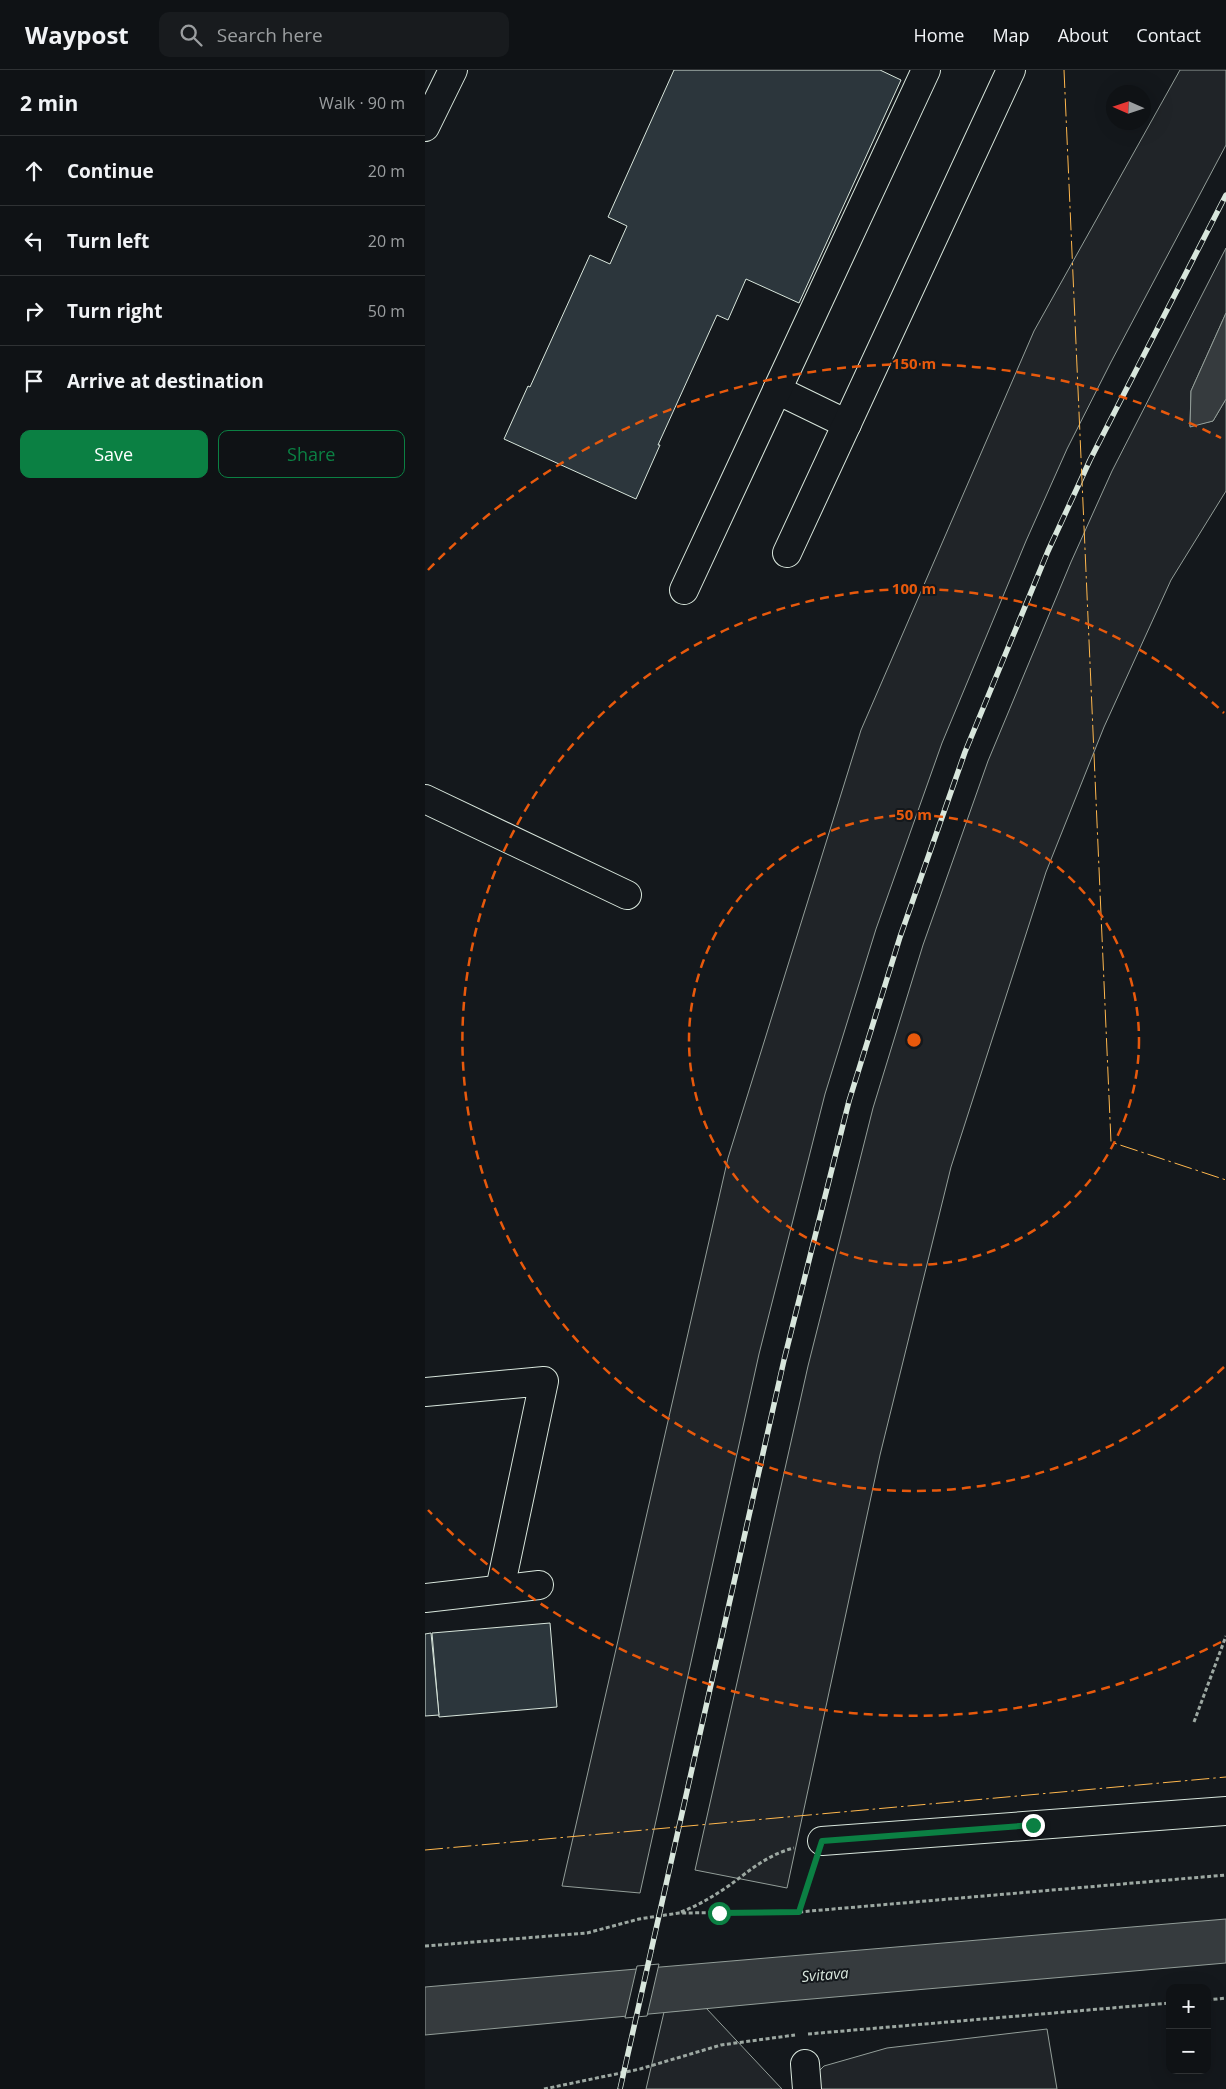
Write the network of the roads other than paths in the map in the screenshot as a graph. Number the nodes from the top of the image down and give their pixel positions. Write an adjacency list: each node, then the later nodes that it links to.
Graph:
1 (453, 70): 4 (street)
2 (926, 70): 5 (street)
3 (1011, 70): 6 (street)
4 (425, 127)
5 (777, 390): 6 (street); 8 (street)
6 (847, 424): 7 (street)
7 (787, 553)
8 (685, 590)
9 (425, 799): 10 (street)
10 (627, 895)
11 (425, 1392): 13 (street)
12 (539, 1585): 13 (street)
13 (500, 1589): 14 (street)
14 (425, 1598)
15 (1226, 1811): 16 (street)
16 (822, 1841)

